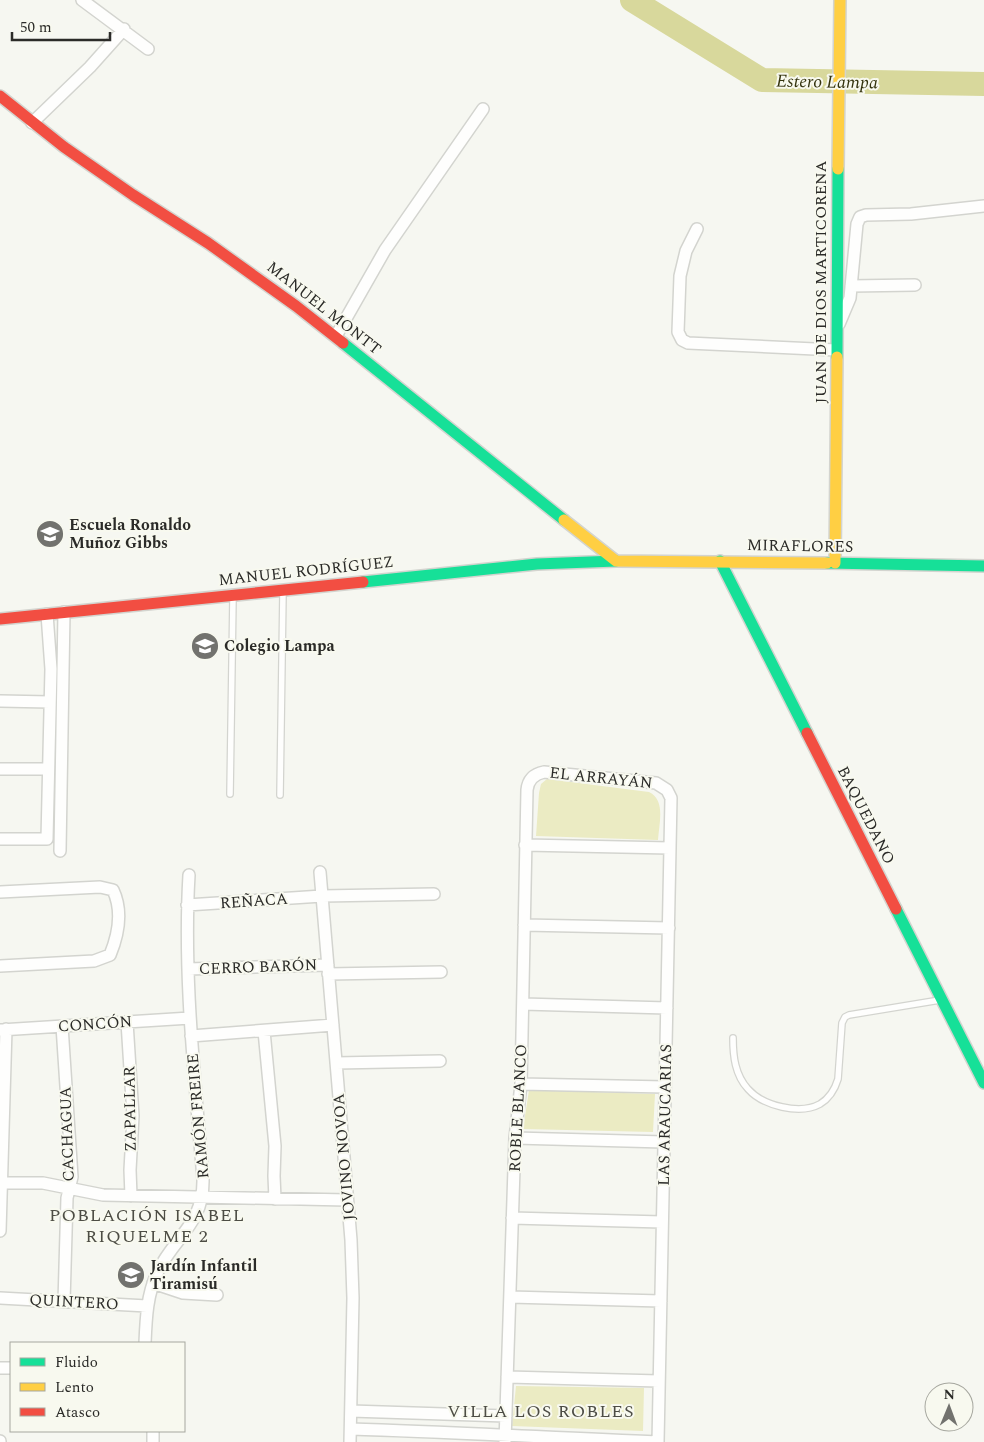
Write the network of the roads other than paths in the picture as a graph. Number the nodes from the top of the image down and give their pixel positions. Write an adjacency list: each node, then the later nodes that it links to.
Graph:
1 (82, 0): 3 (street)
2 (840, 0): 12 (main road, JUAN DE DIOS MARTICORENA)
3 (124, 29): 4 (street); 7 (street)
4 (148, 49)
5 (0, 96): 7 (main road, MANUEL MONTT)
6 (483, 110): 13 (street)
7 (32, 122): 13 (main road, MANUEL MONTT)
8 (984, 206): 11 (street)
9 (697, 229): 14 (street)
10 (915, 285): 11 (street)
11 (851, 286): 12 (street)
12 (837, 328): 14 (main road, JUAN DE DIOS MARTICORENA)
13 (336, 336): 15 (main road, MANUEL MONTT)
14 (836, 350): 17 (main road, JUAN DE DIOS MARTICORENA)
15 (616, 561): 16 (main road, MIRAFLORES); 19 (main road, MANUEL RODRÍGUEZ)
16 (720, 561): 17 (main road, MIRAFLORES); 48 (main road, BAQUEDANO)
17 (835, 563): 18 (main road, MIRAFLORES)
18 (984, 566)
19 (283, 590): 20 (main road, MANUEL RODRÍGUEZ); 31 (lane)
20 (233, 595): 21 (main road, MANUEL RODRÍGUEZ); 30 (lane)
21 (64, 612): 22 (main road, MANUEL RODRÍGUEZ); 35 (street)
22 (47, 614): 23 (main road, MANUEL RODRÍGUEZ); 25 (street)
23 (0, 619)
24 (0, 701): 25 (street)
25 (50, 702): 27 (street)
26 (0, 769): 27 (street)
27 (48, 769): 32 (street)
28 (533, 776): 29 (street, EL ARRAYÁN); 33 (street, ROBLE BLANCO)
29 (667, 790): 34 (street, LAS ARAUCARIAS)
30 (230, 794)
31 (280, 795)
32 (0, 839)
33 (526, 845): 34 (street); 42 (street, ROBLE BLANCO)
34 (670, 848): 43 (street, LAS ARAUCARIAS)
35 (60, 851)
36 (320, 872): 40 (street, JOVINO NOVOA)
37 (189, 875): 41 (street, RAMÓN FREIRE)
38 (0, 892): 44 (street)
39 (434, 894): 40 (street, REÑACA)
40 (322, 896): 41 (street, REÑACA); 46 (street, JOVINO NOVOA)
41 (187, 905): 45 (street, RAMÓN FREIRE)
42 (524, 925): 43 (street); 49 (street, ROBLE BLANCO)
43 (668, 928): 50 (street, LAS ARAUCARIAS)
44 (0, 966)
45 (188, 969): 46 (street, CERRO BARÓN); 51 (street, RAMÓN FREIRE)
46 (328, 969): 47 (street, CERRO BARÓN); 54 (street, JOVINO NOVOA)
47 (441, 972)
48 (942, 1000): 58 (lane); 61 (main road, BAQUEDANO)
49 (522, 1004): 50 (street); 62 (street, ROBLE BLANCO)
50 (667, 1008): 63 (street, LAS ARAUCARIAS)
51 (190, 1018): 52 (street, CONCÓN); 57 (street, RAMÓN FREIRE)
52 (127, 1022): 53 (street, CONCÓN); 68 (street, ZAPALLAR)
53 (62, 1026): 55 (street, CONCÓN); 67 (street, CACHAGUA)
54 (333, 1026): 56 (street); 60 (street, JOVINO NOVOA)
55 (3, 1030): 66 (street)
56 (264, 1030): 57 (street); 70 (street)
57 (191, 1036): 69 (street, RAMÓN FREIRE)
58 (733, 1038)
59 (440, 1061): 60 (street)
60 (336, 1063): 71 (street, JOVINO NOVOA)
61 (984, 1083)
62 (521, 1084): 63 (street); 64 (street, ROBLE BLANCO)
63 (665, 1087): 65 (street, LAS ARAUCARIAS)
64 (515, 1138): 65 (street); 72 (street, ROBLE BLANCO)
65 (664, 1142): 73 (street, LAS ARAUCARIAS)
66 (1, 1183): 67 (street); 74 (street)
67 (69, 1188): 68 (street); 80 (street, CACHAGUA)
68 (131, 1196): 69 (street)
69 (203, 1197): 70 (street); 75 (street, RAMÓN FREIRE)
70 (275, 1199): 71 (street)
71 (347, 1200): 85 (street, JOVINO NOVOA)
72 (512, 1218): 73 (street); 77 (street, ROBLE BLANCO)
73 (662, 1222): 79 (street, LAS ARAUCARIAS)
74 (0, 1231)
75 (153, 1283): 76 (street); 81 (street, RAMÓN FREIRE)
76 (217, 1295)
77 (510, 1297): 79 (street); 83 (street, ROBLE BLANCO)
78 (0, 1298): 80 (street, QUINTERO)
79 (661, 1301): 84 (street, LAS ARAUCARIAS)
80 (64, 1302): 81 (street, QUINTERO)
81 (147, 1306): 82 (street, RAMÓN FREIRE)
82 (145, 1342)
83 (507, 1377): 84 (street); 86 (street, ROBLE BLANCO)
84 (659, 1381): 91 (street, LAS ARAUCARIAS)
85 (351, 1411): 86 (street); 87 (street, JOVINO NOVOA)
86 (506, 1416): 88 (street, ROBLE BLANCO)
87 (351, 1429): 88 (street); 90 (street, JOVINO NOVOA)
88 (505, 1438): 89 (street)
89 (575, 1440): 91 (street)
90 (350, 1442)
91 (658, 1442)

